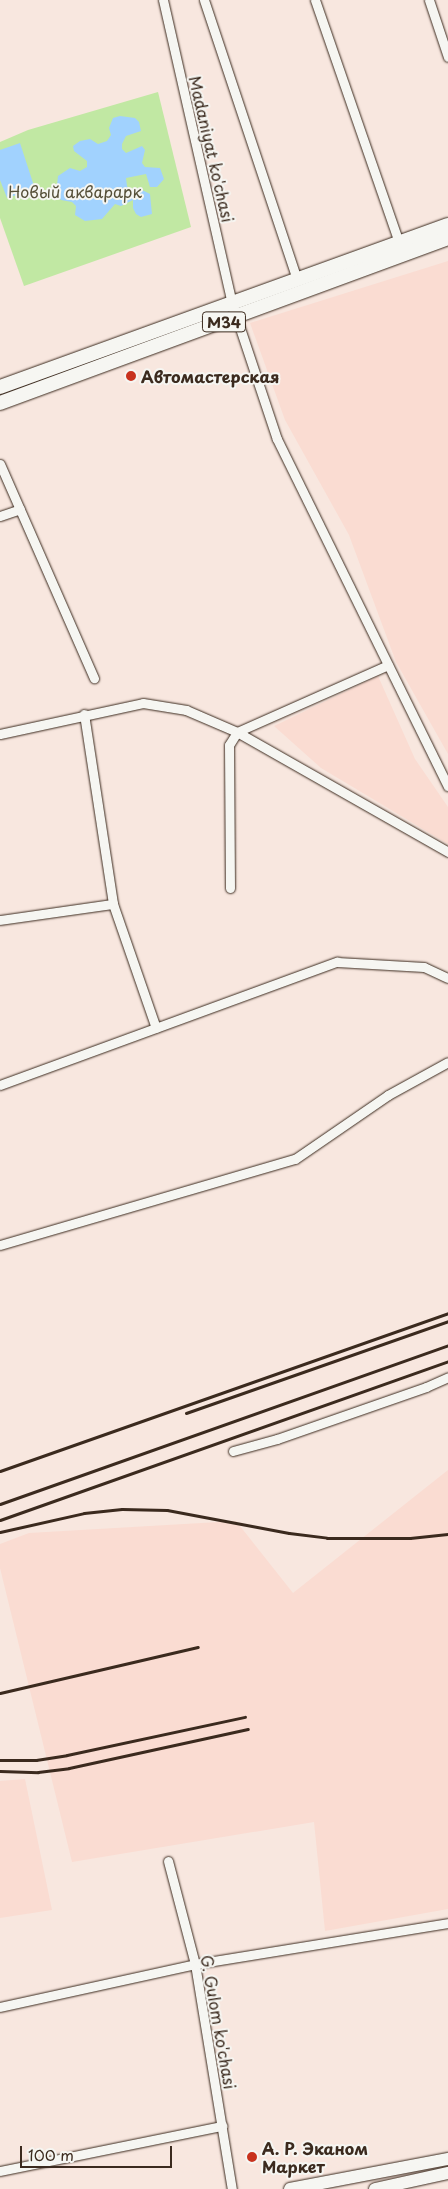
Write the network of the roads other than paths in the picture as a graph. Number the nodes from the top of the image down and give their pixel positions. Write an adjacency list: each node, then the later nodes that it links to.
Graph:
1 (163, 0): 10 (street, Madaniyat ko'chasi)
2 (204, 0): 9 (street)
3 (315, 0): 8 (street)
4 (429, 0): 5 (street)
5 (448, 57)
6 (448, 225): 8 (main road, M34)
7 (448, 238): 10 (main road, M34)
8 (399, 243): 9 (main road, M34)
9 (297, 280): 10 (main road, M34)
10 (234, 311): 11 (main road, M34); 12 (main road, M34); 16 (street, Madaniyat ko'chasi)
11 (0, 387)
12 (0, 404)
13 (0, 464): 14 (street)
14 (20, 509): 15 (street); 17 (street)
15 (0, 516)
16 (388, 665): 19 (street); 21 (street, Madaniyat ko'chasi)
17 (94, 678)
18 (84, 714): 19 (street); 20 (street); 24 (street)
19 (237, 732): 22 (street); 23 (street)
20 (0, 734)
21 (448, 786)
22 (448, 852)
23 (230, 888)
24 (113, 904): 25 (street); 27 (street)
25 (0, 920)
26 (448, 978): 27 (street)
27 (156, 1028): 29 (street)
28 (448, 1062): 30 (street)
29 (0, 1085)
30 (0, 1245)
31 (448, 1377): 32 (street)
32 (233, 1451)
33 (168, 1861): 35 (street, G. Gulom ko'chasi)
34 (448, 1923): 35 (street)
35 (195, 1964): 36 (street); 37 (street, G. Gulom ko'chasi)
36 (0, 2007)
37 (222, 2126): 39 (street); 41 (street, G. Gulom ko'chasi)
38 (448, 2159): 42 (main road)
39 (0, 2170)
40 (448, 2173): 43 (main road)
41 (232, 2189)
42 (290, 2189)
43 (375, 2189)

